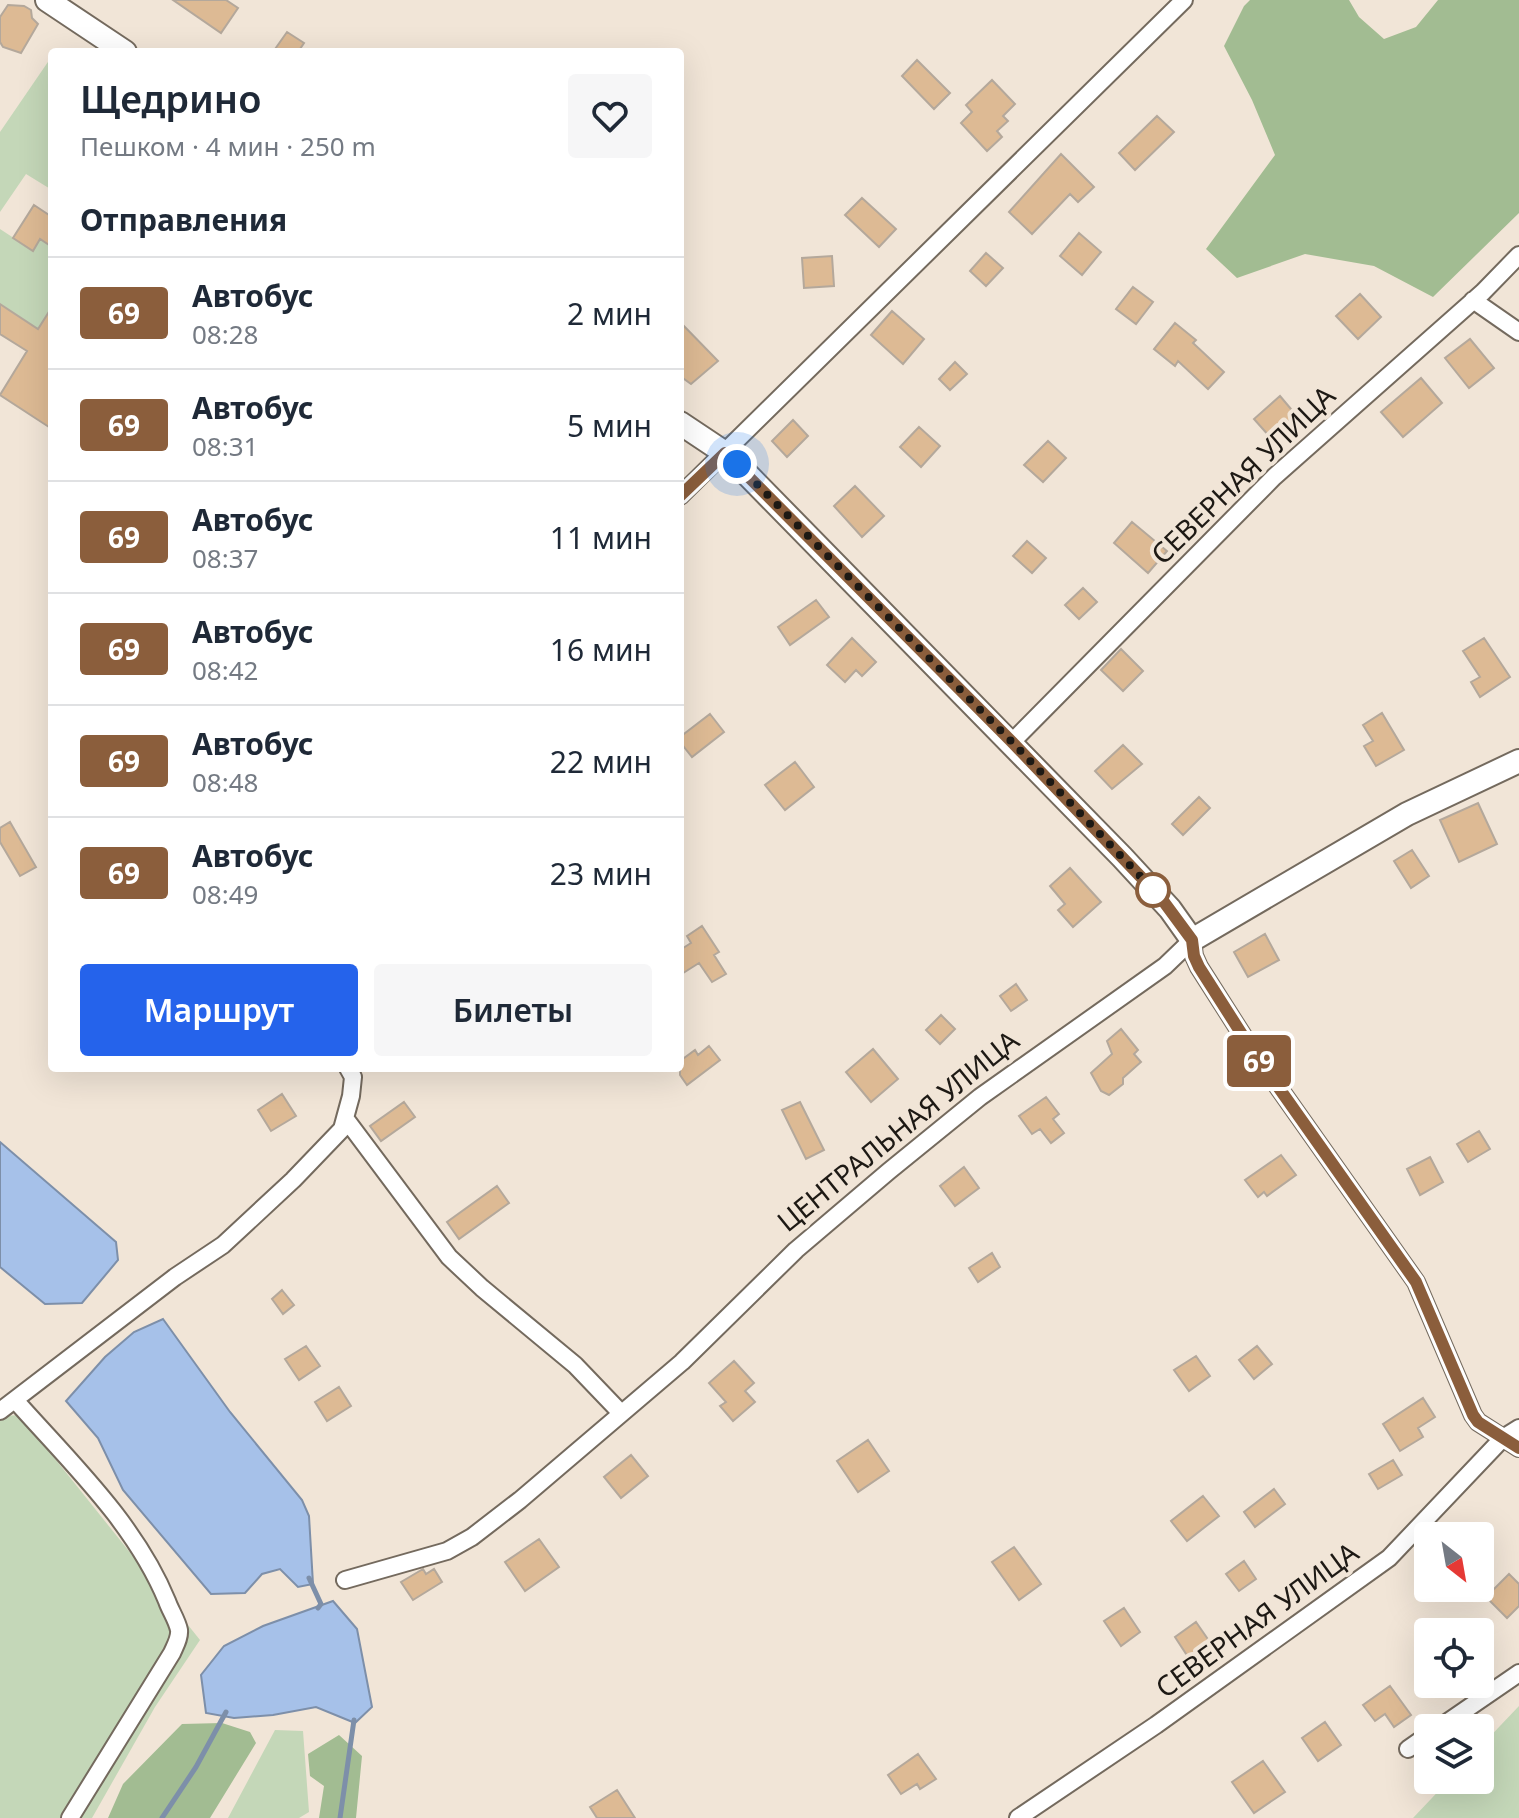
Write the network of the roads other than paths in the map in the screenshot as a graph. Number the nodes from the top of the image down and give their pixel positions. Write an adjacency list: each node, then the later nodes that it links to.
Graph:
1 (47, 0): 3 (street)
2 (1184, 0): 8 (street)
3 (119, 48)
4 (1519, 255): 5 (street, СЕВЕРНАЯ УЛИЦА)
5 (1473, 300): 6 (street); 10 (street, СЕВЕРНАЯ УЛИЦА)
6 (1519, 332)
7 (684, 426): 8 (street)
8 (725, 453): 9 (street); 10 (street)
9 (684, 492)
10 (1012, 742): 12 (street)
11 (1519, 761): 12 (street, ЦЕНТРАЛЬНАЯ УЛИЦА)
12 (1192, 940): 17 (street, ЦЕНТРАЛЬНАЯ УЛИЦА); 19 (street)
13 (350, 1072): 14 (street)
14 (345, 1118): 15 (street); 17 (street)
15 (15, 1400): 16 (street); 26 (street)
16 (0, 1411)
17 (621, 1413): 21 (street, ЦЕНТРАЛЬНАЯ УЛИЦА)
18 (1519, 1428): 19 (street, СЕВЕРНАЯ УЛИЦА)
19 (1503, 1438): 20 (street); 27 (street, СЕВЕРНАЯ УЛИЦА)
20 (1519, 1448)
21 (345, 1580)
22 (1519, 1673): 23 (street)
23 (1459, 1714)
24 (1414, 1745): 25 (street)
25 (1408, 1749)
26 (70, 1818)
27 (1018, 1818)

